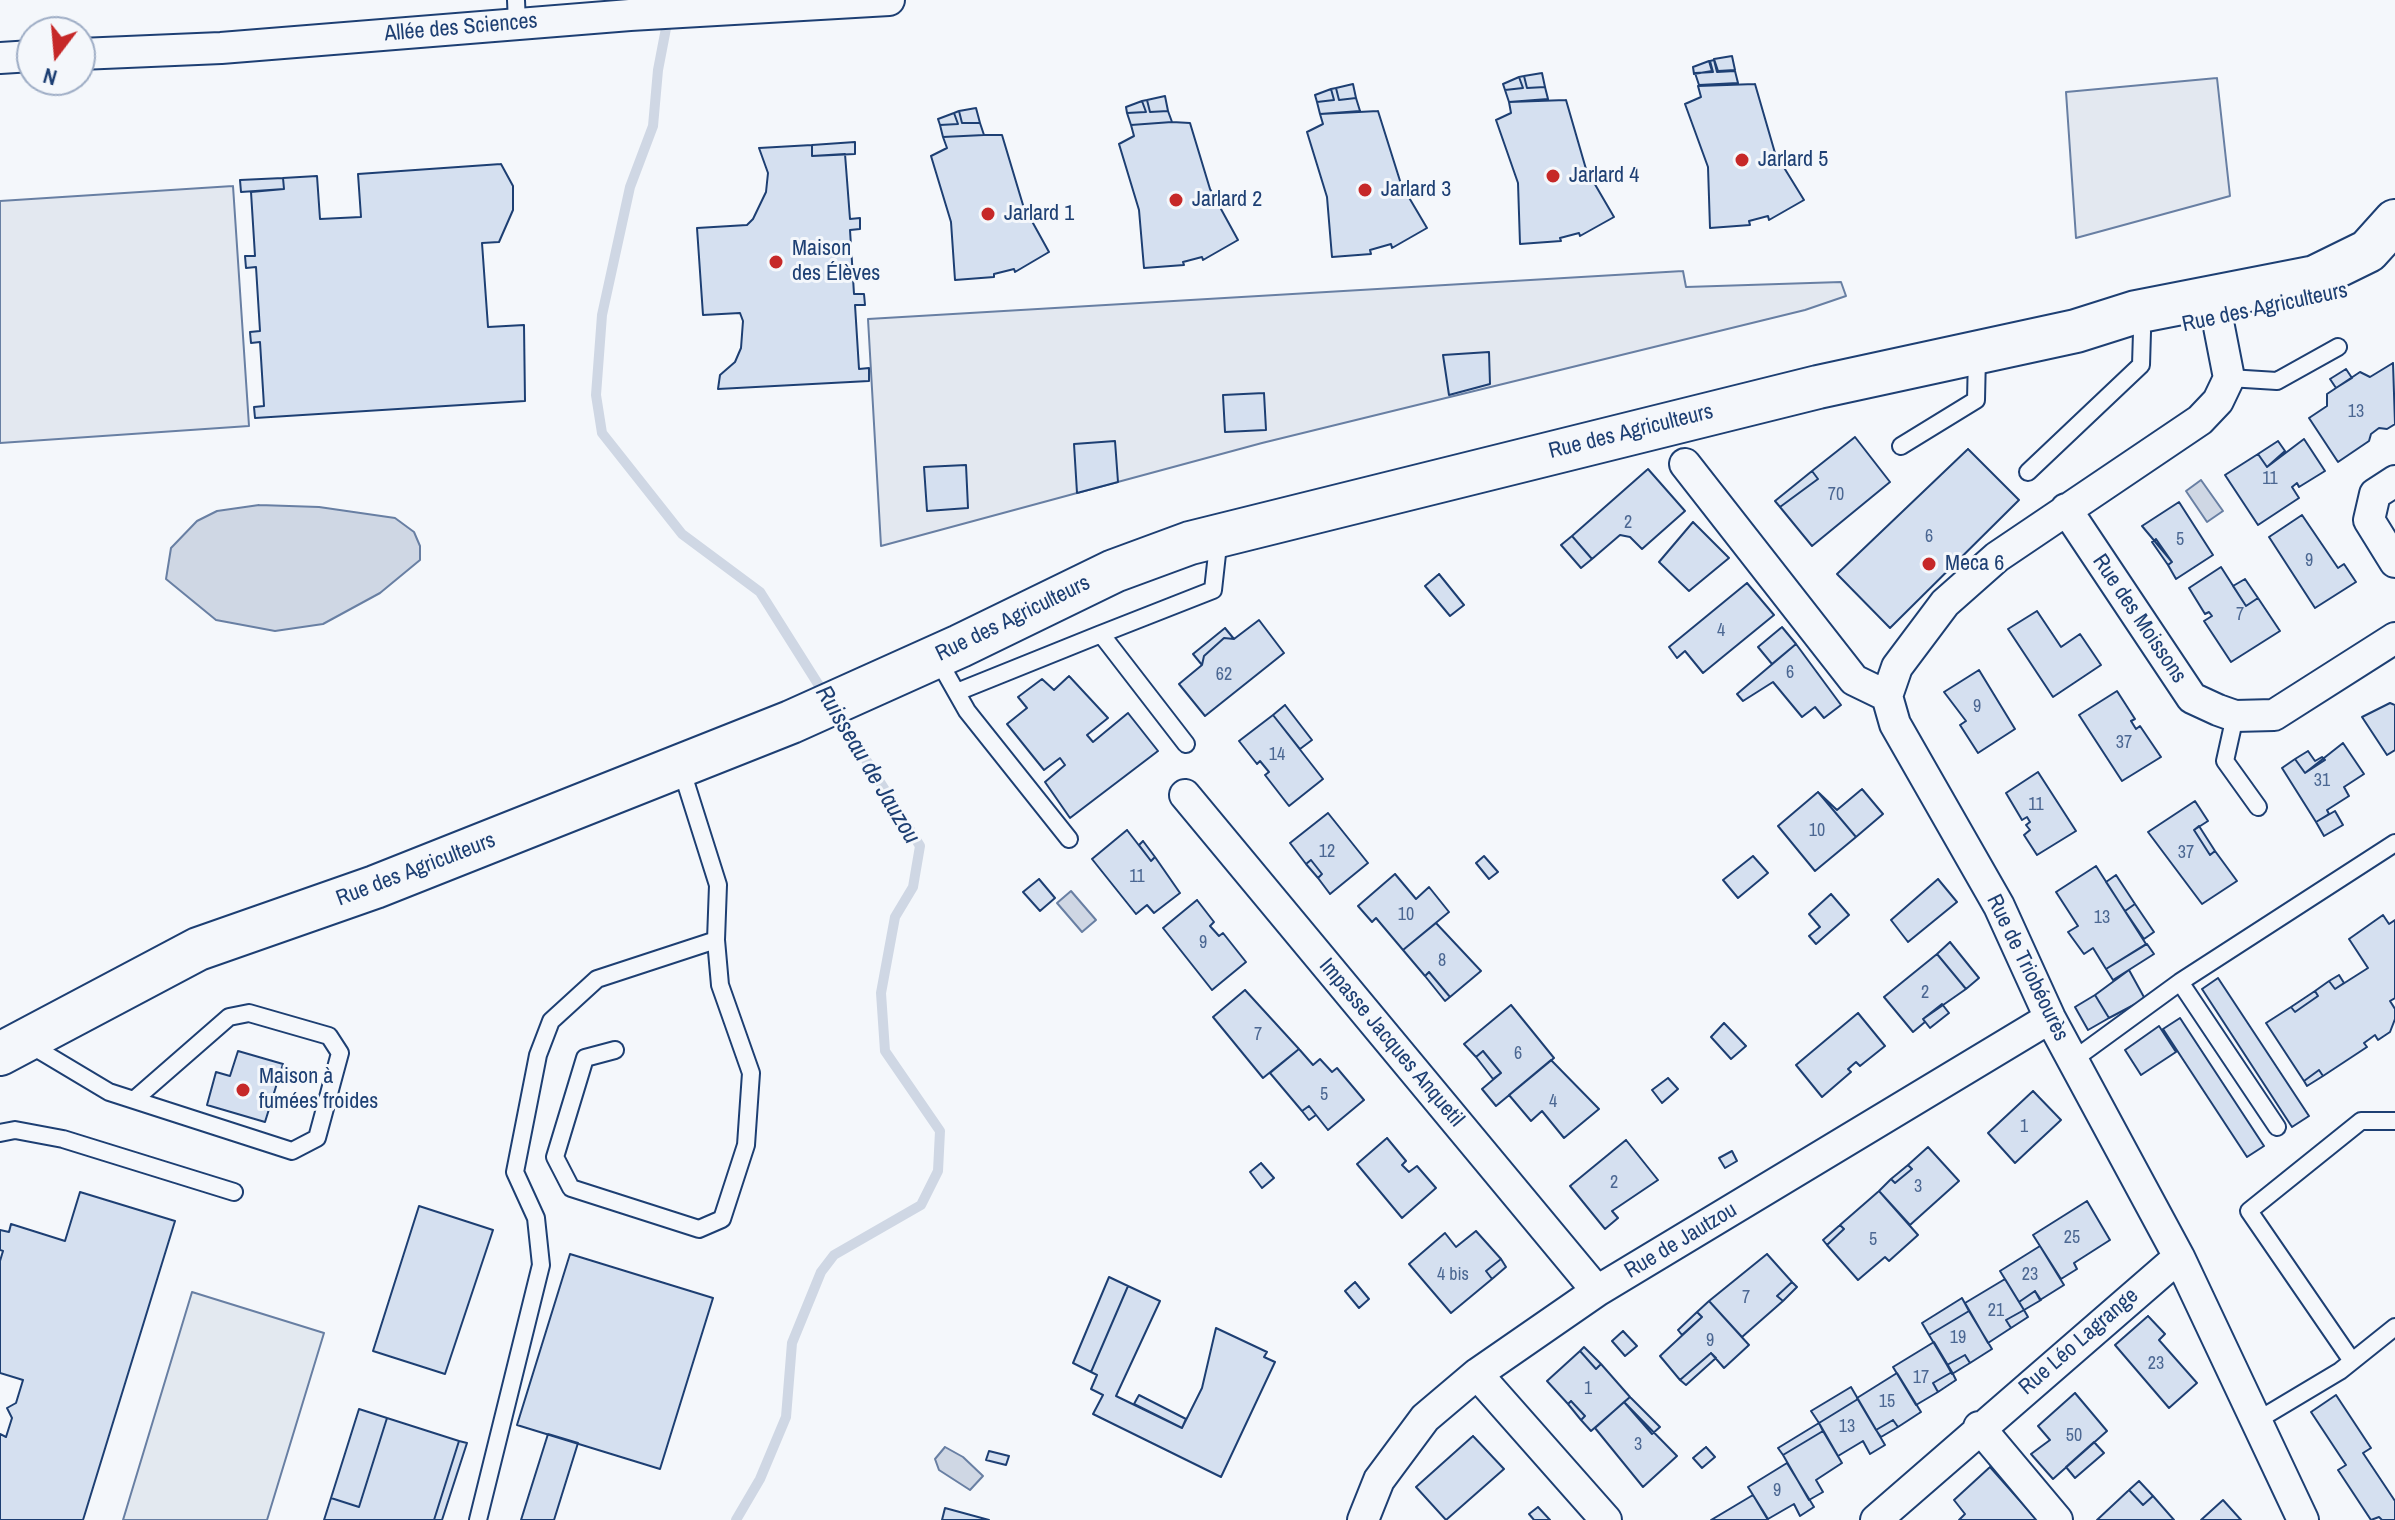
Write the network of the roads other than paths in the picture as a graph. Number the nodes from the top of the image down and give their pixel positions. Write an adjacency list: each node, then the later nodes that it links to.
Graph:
1 (889, 0): 2 (street, Allée des Sciences)
2 (516, 12): 3 (street, Allée des Sciences)
3 (96, 53)
4 (2395, 221): 6 (street, Rue des Agriculteurs)
5 (2395, 258): 6 (street, Rue des Agriculteurs)
6 (2215, 307): 7 (street, Rue des Agriculteurs); 10 (street)
7 (2139, 322): 9 (street, Rue des Agriculteurs); 13 (lane)
8 (2338, 347): 10 (lane)
9 (1977, 350): 11 (lane); 16 (street, Rue des Agriculteurs)
10 (2229, 378): 15 (street)
11 (1901, 446)
12 (1685, 464): 22 (street)
13 (2028, 472)
14 (2395, 481): 17 (street)
15 (2066, 509): 22 (street); 23 (street, Rue des Moissons)
16 (1219, 534): 18 (lane); 20 (street, Rue des Agriculteurs)
17 (2395, 562)
18 (1101, 634): 21 (lane); 24 (lane)
19 (2395, 638): 23 (street, Rue des Moissons)
20 (936, 656): 21 (lane); 25 (street, Rue des Agriculteurs)
21 (957, 692): 28 (lane)
22 (1887, 696): 32 (street, Rue de Triobéourès)
23 (2235, 716): 27 (lane)
24 (1186, 744)
25 (681, 766): 30 (lane); 33 (street, Rue des Agriculteurs)
26 (1185, 795): 42 (street, Impasse Jacques Anquetil)
27 (2258, 807)
28 (1069, 839)
29 (2395, 843): 31 (lane)
30 (716, 940): 34 (lane); 48 (lane)
31 (2180, 982): 35 (lane); 38 (lane)
32 (2050, 1018): 35 (street, Rue de Triobéourès); 42 (street, Rue de Jautzou)
33 (11, 1047): 36 (lane)
34 (615, 1050)
35 (2073, 1060): 41 (street, Rue de Triobéourès)
36 (135, 1099): 36 (lane)
37 (2395, 1121): 44 (lane)
38 (2277, 1127)
39 (0, 1133): 40 (lane)
40 (234, 1192)
41 (2179, 1257): 46 (street, Rue de Triobéourès); 47 (street, Rue Léo Lagrange)
42 (1597, 1291): 45 (street, Rue de Jautzou)
43 (2395, 1327): 44 (lane)
44 (2352, 1361): 46 (lane)
45 (1477, 1374): 49 (street, Rue de Jautzou); 50 (street)
46 (2258, 1420): 53 (street, Rue de Triobéourès)
47 (1979, 1427): 51 (street, Rue Léo Lagrange); 52 (street)
48 (478, 1520)
49 (1363, 1520)
50 (1606, 1520)
51 (1876, 1520)
52 (2057, 1520)
53 (2303, 1520)

